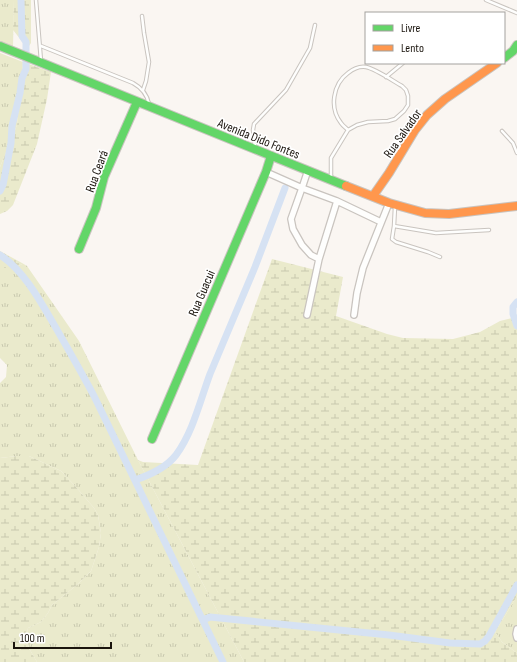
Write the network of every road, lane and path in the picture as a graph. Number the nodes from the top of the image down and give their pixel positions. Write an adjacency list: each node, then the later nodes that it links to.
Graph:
1 (36, 0): 8 (lane)
2 (486, 0): 3 (lane)
3 (517, 13)
4 (142, 16): 14 (lane)
5 (314, 25): 19 (lane)
6 (517, 45): 9 (street)
7 (0, 46): 10 (street, Avenida Dido Fontes)
8 (40, 46): 10 (lane); 14 (lane)
9 (505, 57)
10 (37, 61): 15 (street, Avenida Dido Fontes)
11 (402, 64): 13 (lane)
12 (496, 64): 26 (street, Rua Salvador)
13 (386, 78): 17 (lane); 17 (lane)
14 (143, 90): 16 (lane)
15 (137, 102): 16 (street, Avenida Dido Fontes); 33 (street, Rua Ceará)
16 (150, 107): 19 (street, Avenida Dido Fontes)
17 (348, 130): 24 (lane)
18 (502, 131): 20 (lane)
19 (255, 149): 21 (street, Avenida Dido Fontes)
20 (517, 153)
21 (271, 156): 22 (street, Avenida Dido Fontes); 23 (street, Rua Guacui)
22 (308, 170): 24 (street, Avenida Dido Fontes); 25 (street)
23 (266, 172): 25 (street); 38 (street, Rua Guacui)
24 (331, 179): 26 (street, Avenida Dido Fontes)
25 (302, 188): 27 (street); 35 (street)
26 (373, 196): 28 (street, Avenida Dido Fontes)
27 (337, 201): 30 (street); 35 (street)
28 (392, 204): 29 (street, Avenida Dido Fontes); 30 (street); 31 (lane)
29 (517, 206)
30 (381, 222): 37 (street)
31 (394, 226): 32 (lane); 34 (lane)
32 (489, 230)
33 (79, 250)
34 (440, 257)
35 (320, 259): 36 (street)
36 (307, 315)
37 (354, 315)
38 (152, 440)
39 (517, 629): 40 (street)
40 (517, 638)

